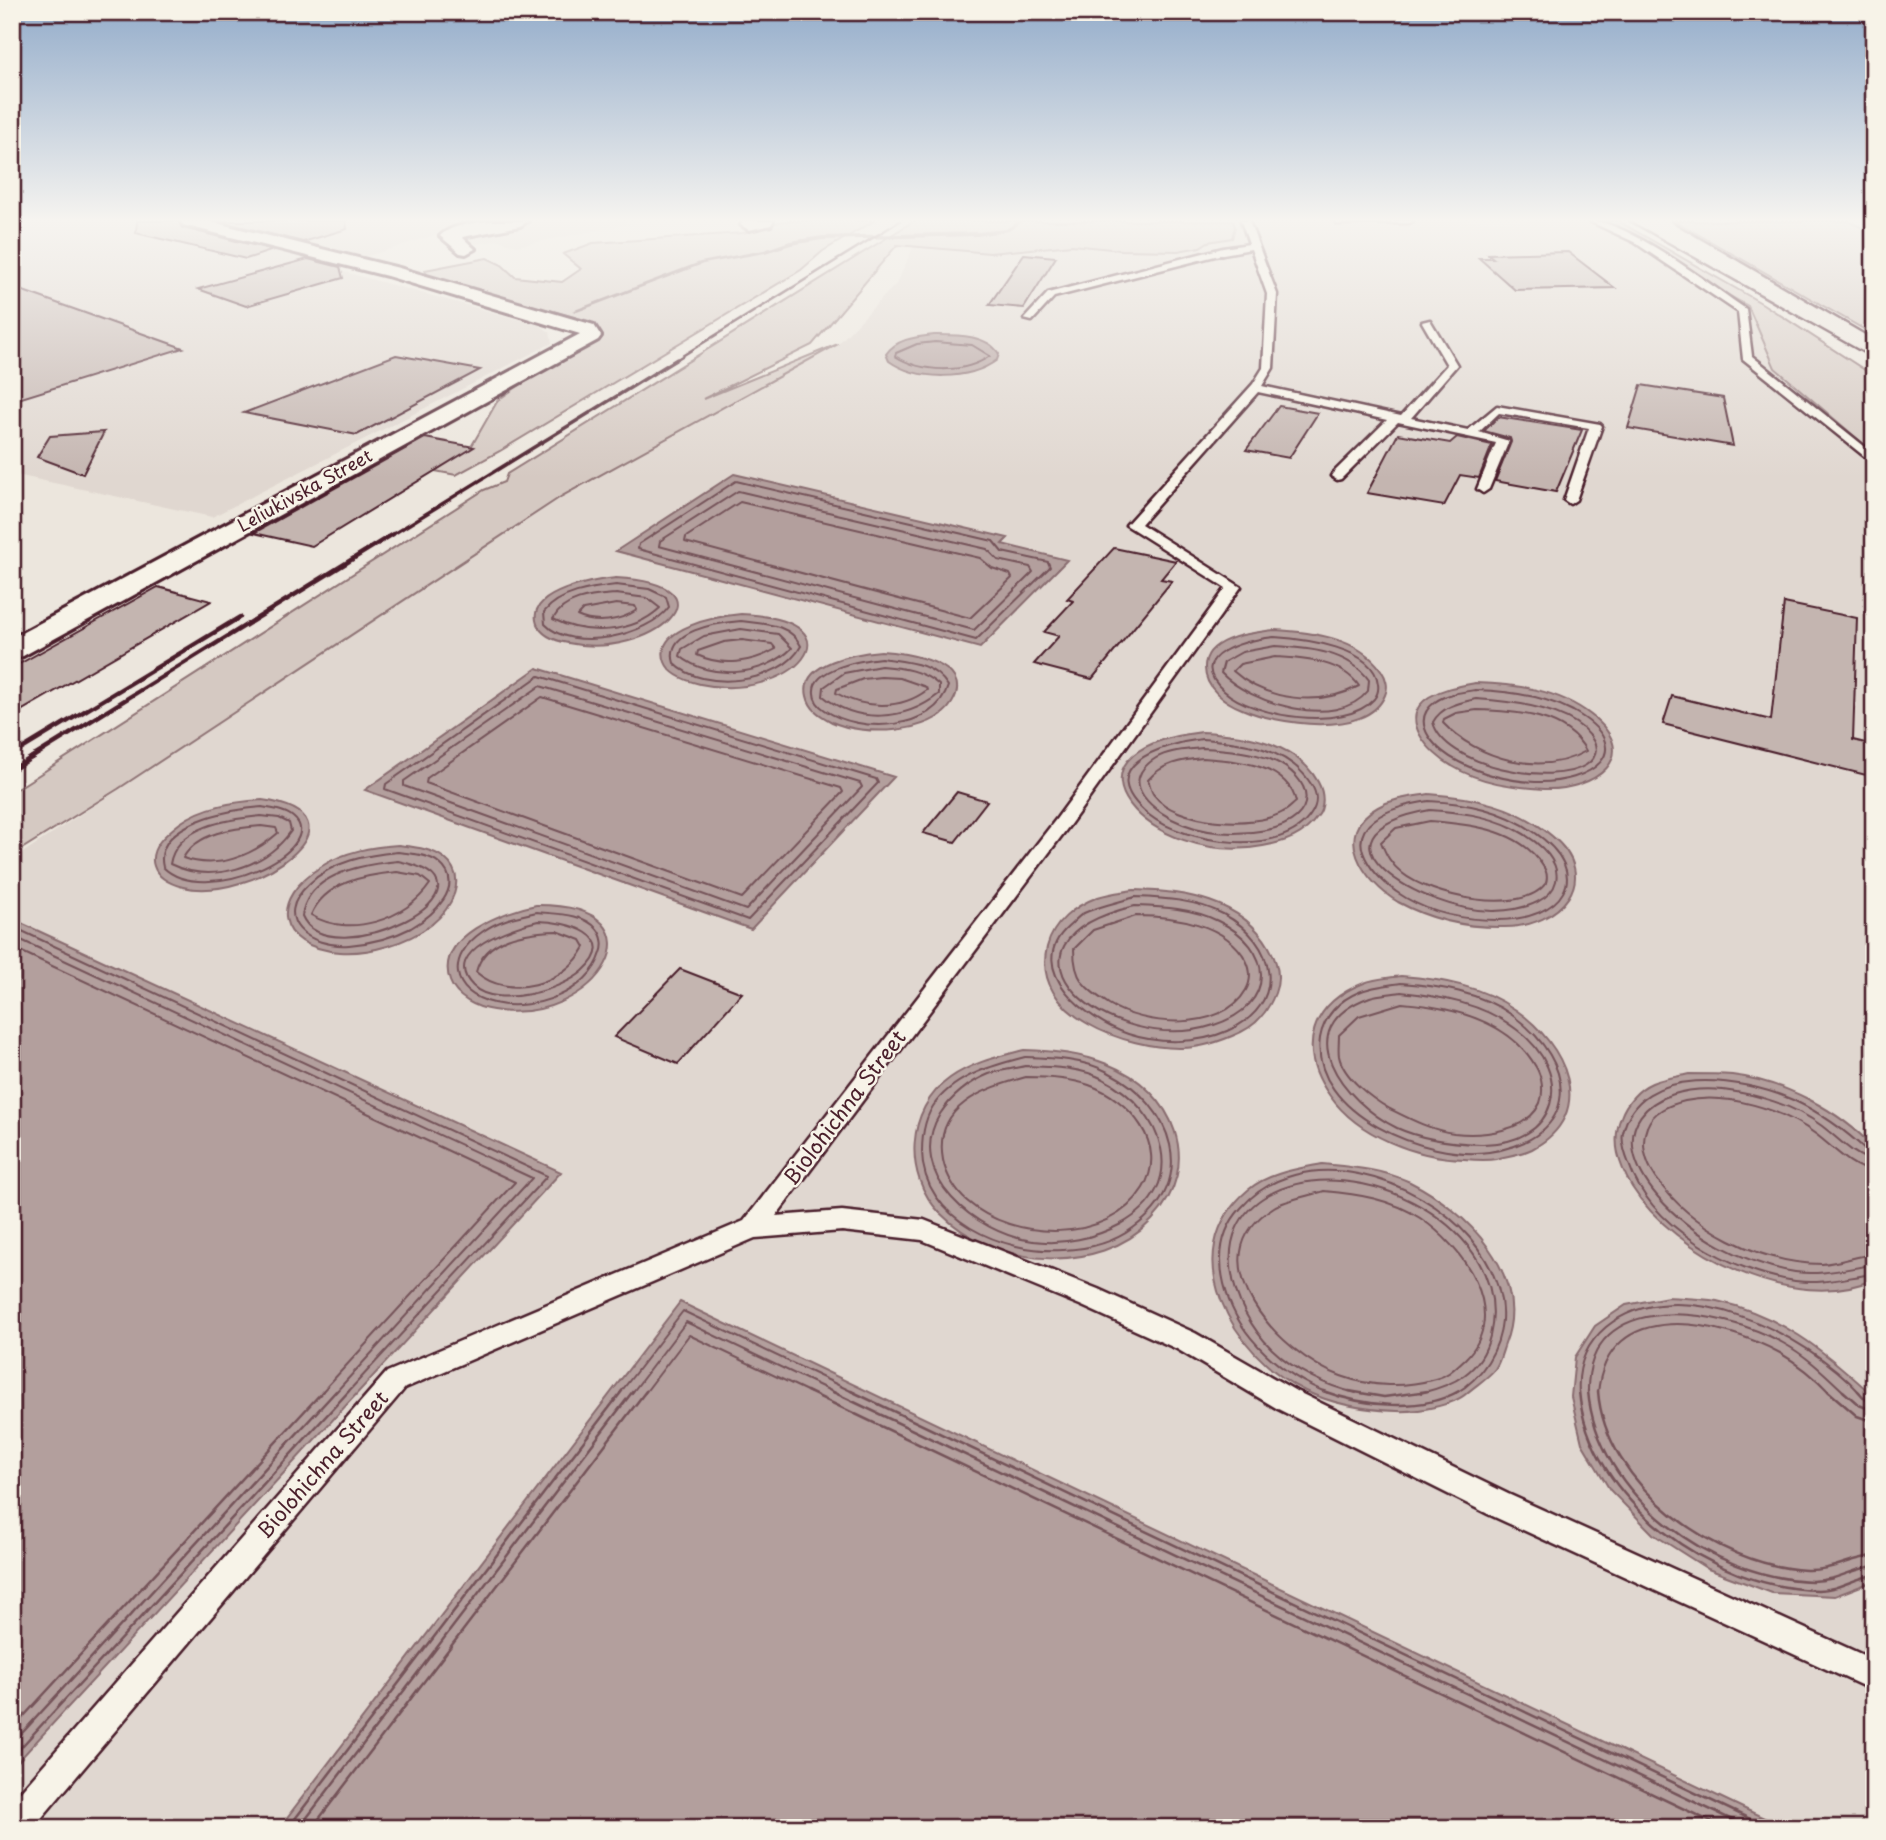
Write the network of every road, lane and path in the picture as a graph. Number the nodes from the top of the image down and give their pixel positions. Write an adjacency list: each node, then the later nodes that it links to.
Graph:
1 (512, 307): 14 (street, Leliukivska Street)
2 (1040, 307): 5 (lane)
3 (1271, 307): 7 (lane, Biolohichna Street)
4 (1737, 307): 10 (lane)
5 (1029, 319)
6 (1427, 322): 8 (lane)
7 (1255, 388): 8 (lane); 15 (lane, Biolohichna Street)
8 (1399, 419): 9 (lane); 11 (lane)
9 (1470, 434): 12 (lane); 13 (lane)
10 (1874, 460)
11 (1337, 476)
12 (1483, 489)
13 (1570, 500)
14 (12, 650)
15 (753, 1228): 16 (lane); 17 (lane, Biolohichna Street)
16 (1874, 1676)
17 (12, 1827)

